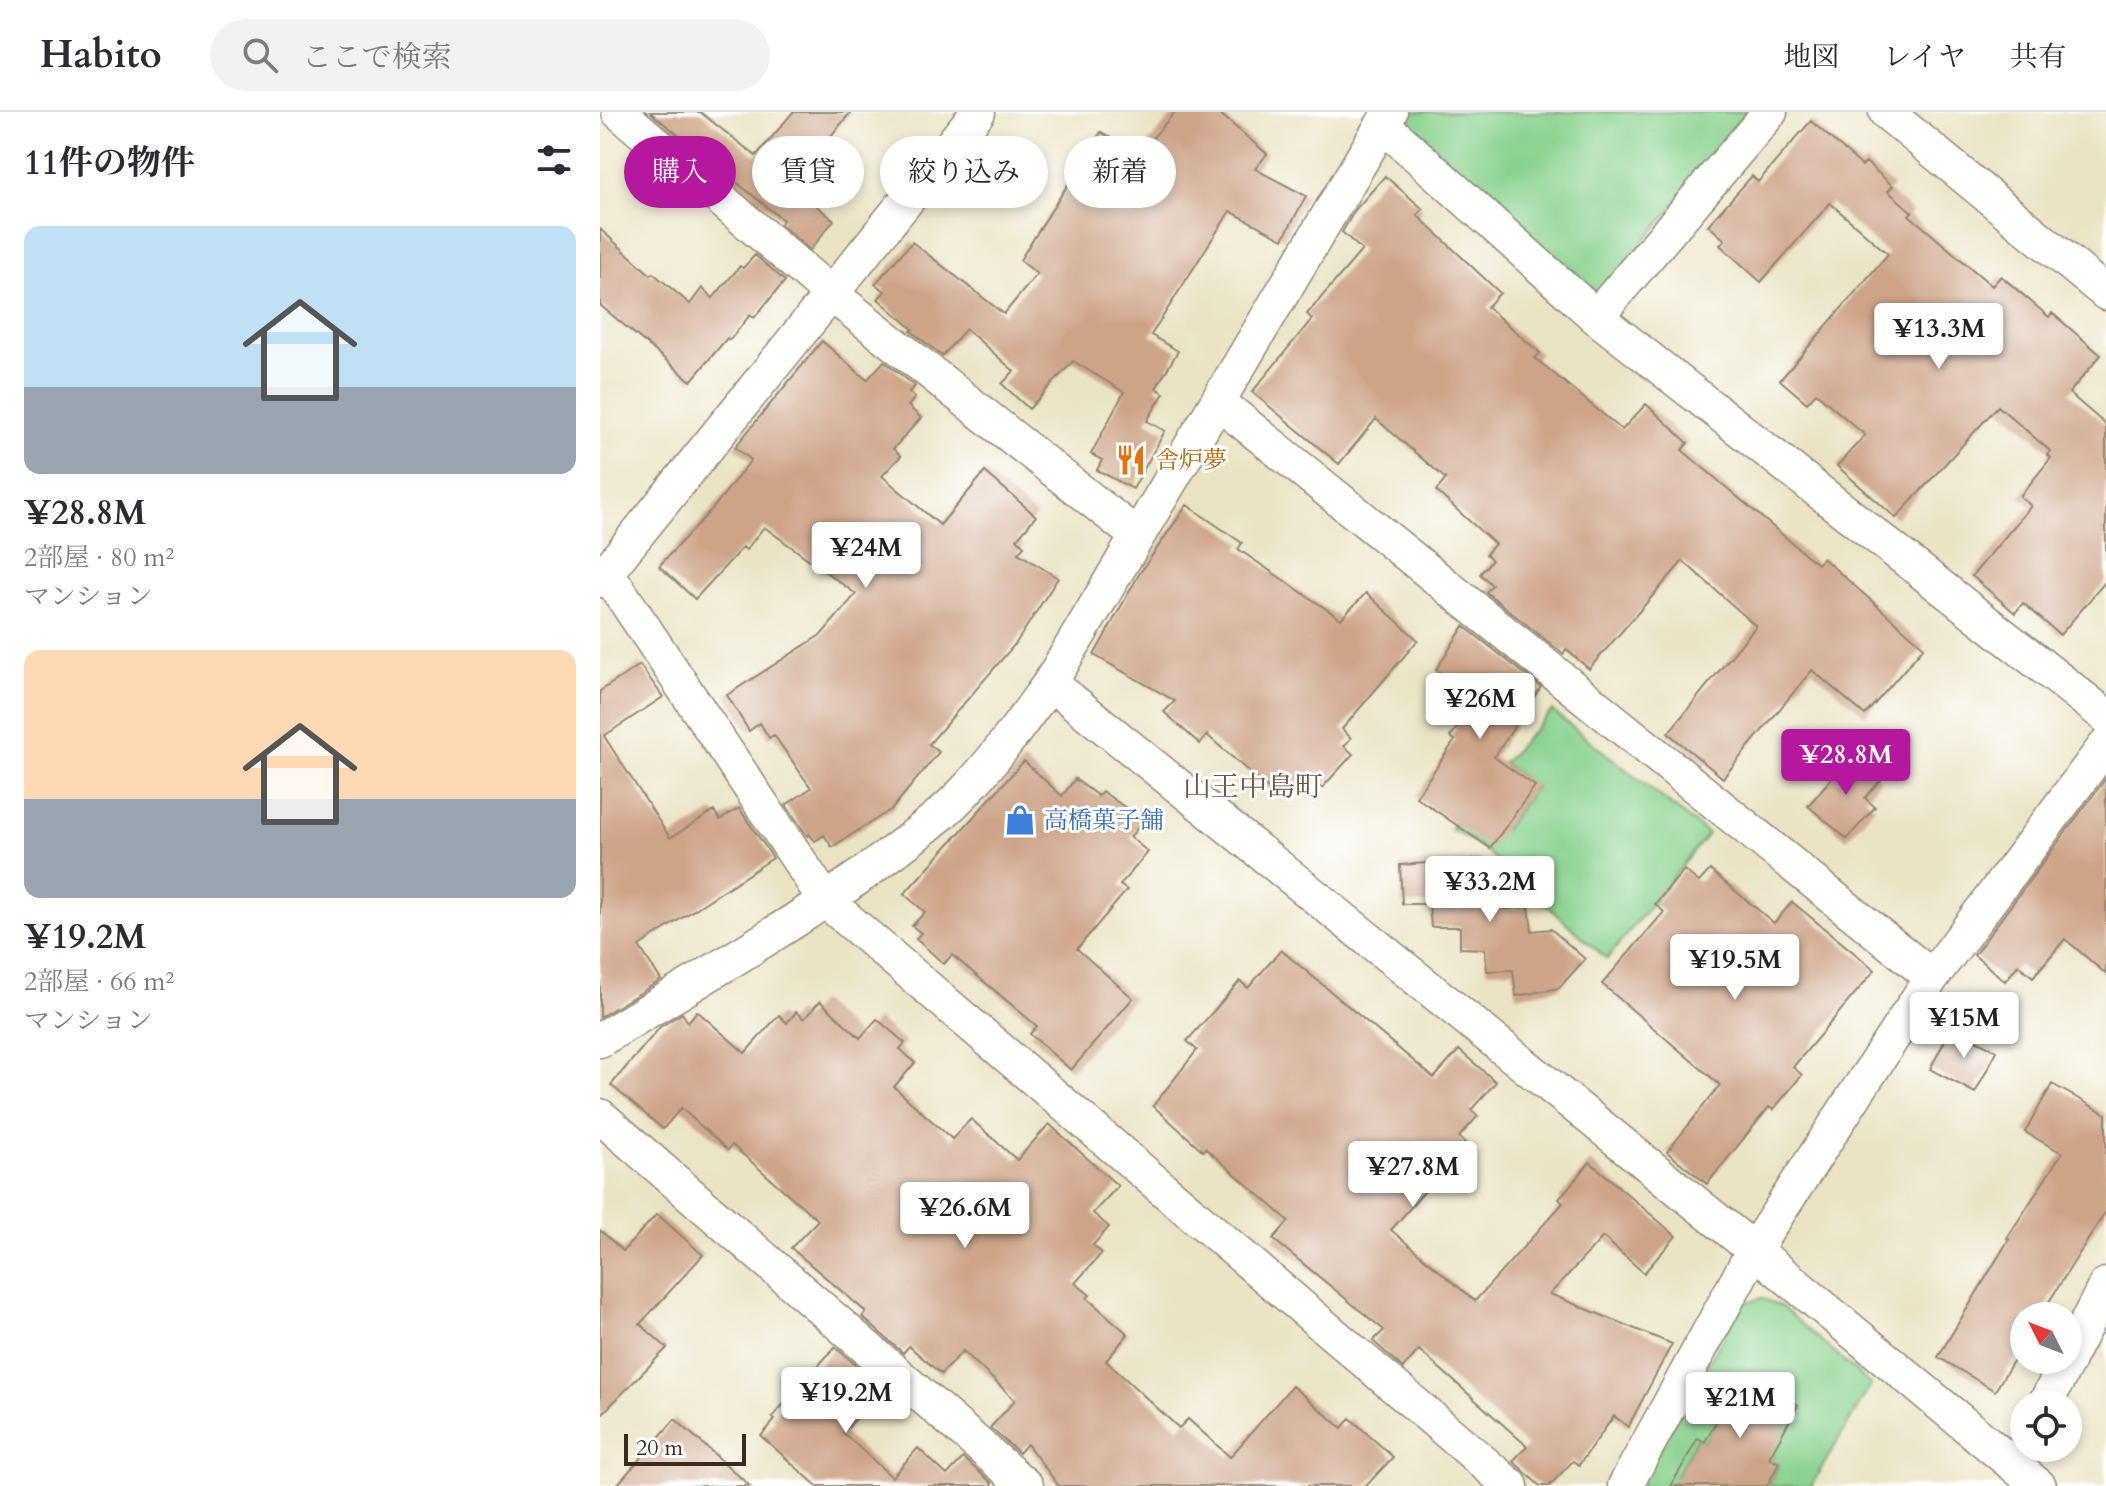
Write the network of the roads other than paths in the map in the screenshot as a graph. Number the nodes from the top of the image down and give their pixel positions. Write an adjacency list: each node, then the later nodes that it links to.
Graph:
1 (619, 112): 6 (street)
2 (978, 112): 6 (street)
3 (1770, 112): 8 (street)
4 (1886, 112): 7 (street)
5 (1386, 118): 8 (street); 9 (street)
6 (830, 293): 10 (street); 11 (street)
7 (2106, 293)
8 (1596, 317): 13 (street)
9 (1218, 402): 10 (street); 16 (street)
10 (1136, 535): 12 (street)
11 (604, 577): 15 (street)
12 (1050, 683): 15 (street); 19 (street)
13 (2106, 716)
14 (2106, 745): 16 (street)
15 (826, 901): 17 (street); 24 (street)
16 (1932, 977): 19 (street)
17 (600, 1040)
18 (600, 1116): 23 (street)
19 (1754, 1250): 22 (street); 25 (street)
20 (2106, 1285): 21 (street)
21 (2082, 1332)
22 (2020, 1471)
23 (1026, 1486)
24 (1511, 1486)
25 (1625, 1486)

